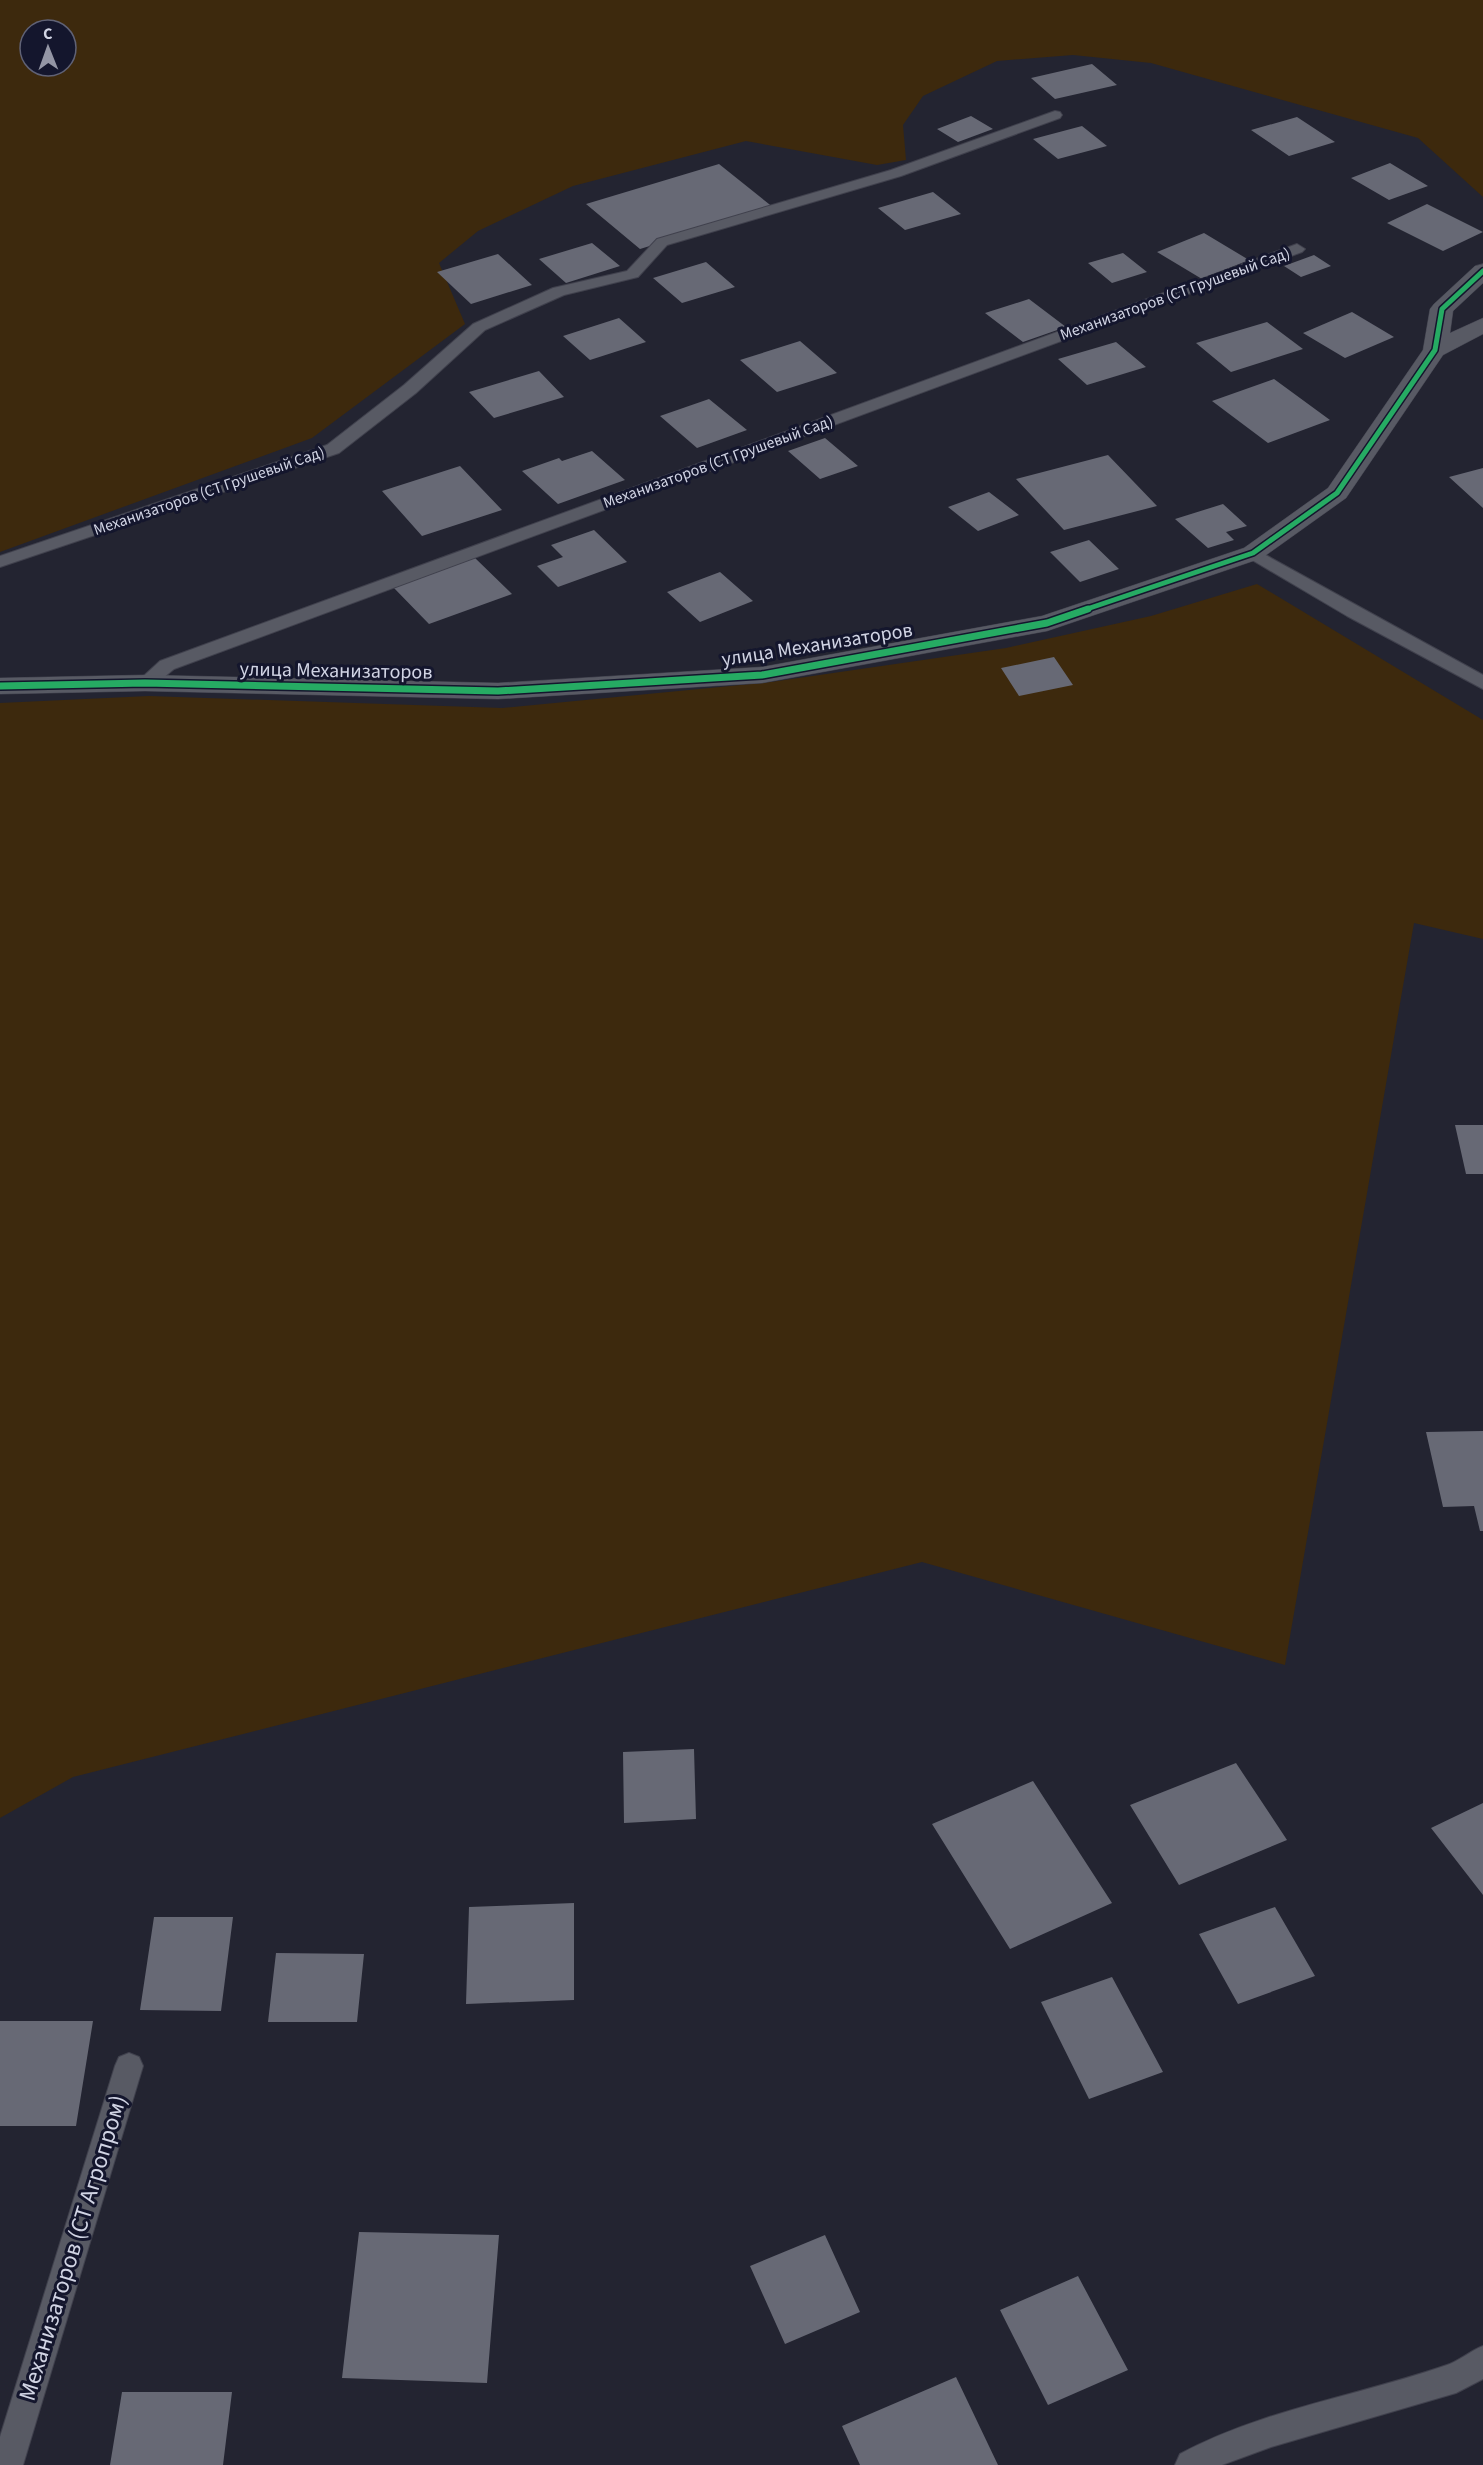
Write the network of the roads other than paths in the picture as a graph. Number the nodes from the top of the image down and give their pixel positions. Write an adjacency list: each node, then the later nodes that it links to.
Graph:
1 (1054, 115): 7 (lane, Механизаторов (СТ Грушевый Сад))
2 (1297, 249): 8 (lane, Механизаторов (СТ Грушевый Сад))
3 (1483, 271): 5 (street, улица Механизаторов)
4 (1483, 325): 5 (street)
5 (1435, 350): 6 (street, улица Механизаторов)
6 (1253, 553): 8 (street, улица Механизаторов); 9 (lane)
7 (0, 562)
8 (145, 682): 10 (street, улица Механизаторов)
9 (1483, 683)
10 (0, 686)
11 (129, 2066): 13 (lane, Механизаторов (СТ Агропром))
12 (1483, 2361): 14 (lane)
13 (7, 2465)
14 (1191, 2465)

